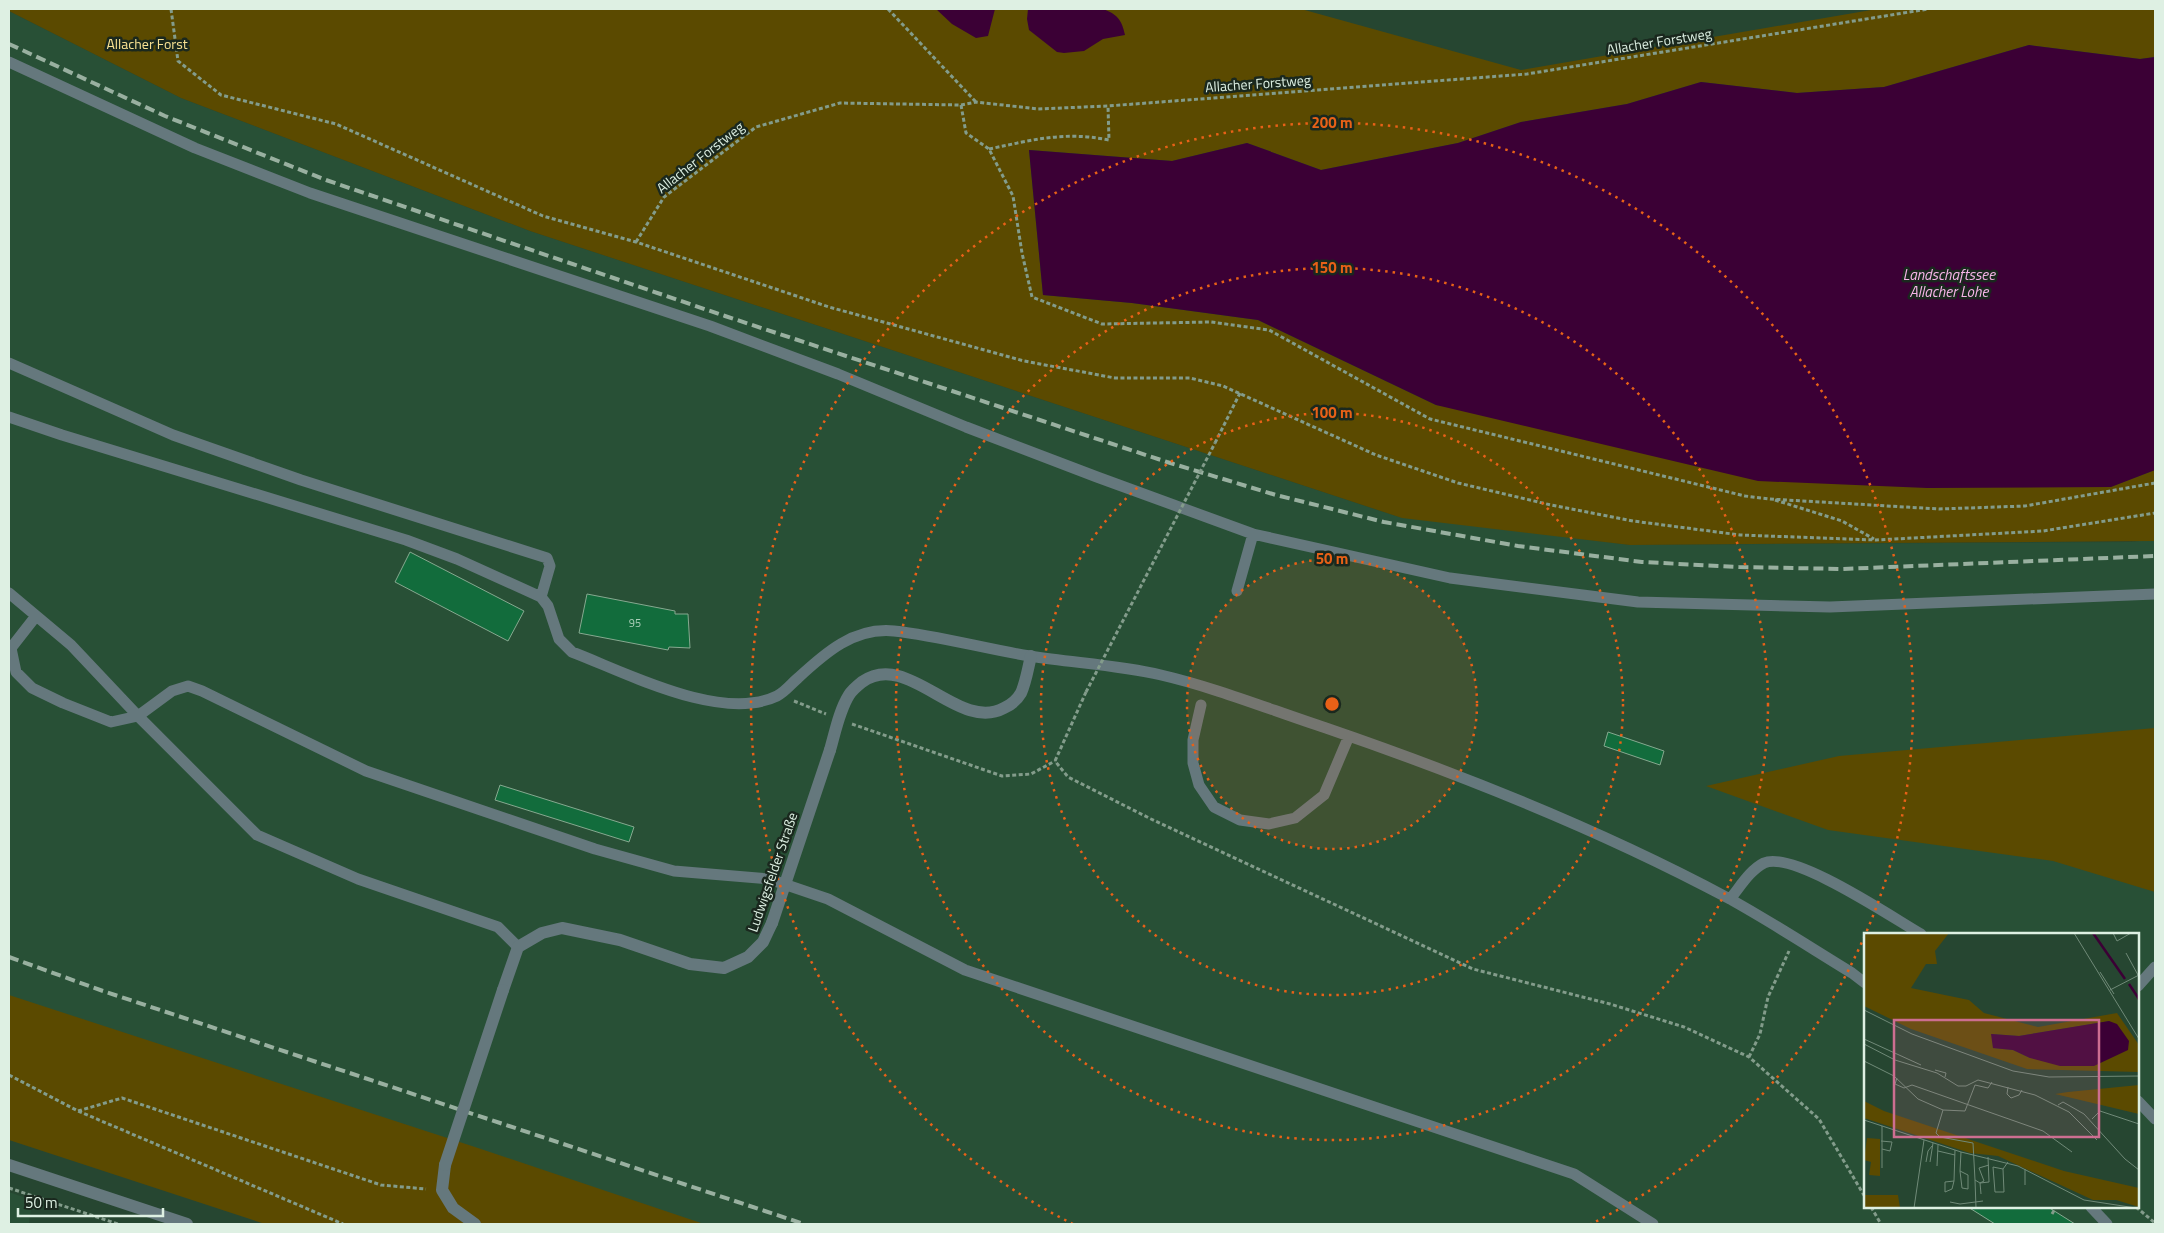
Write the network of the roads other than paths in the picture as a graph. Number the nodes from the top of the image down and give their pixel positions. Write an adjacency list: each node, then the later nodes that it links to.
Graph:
1 (9, 62): 4 (lane)
2 (9, 364): 8 (lane)
3 (9, 417): 8 (lane)
4 (1253, 534): 5 (lane); 7 (lane)
5 (1237, 591)
6 (9, 593): 9 (lane)
7 (2155, 594)
8 (541, 597): 10 (lane)
9 (36, 616): 12 (lane); 12 (lane)
10 (1031, 656): 13 (lane); 16 (street, Ludwigsfelder Straße, bridge)
11 (1201, 705): 13 (lane)
12 (138, 716): 16 (lane); 26 (lane)
13 (1349, 736): 14 (lane)
14 (1730, 899): 15 (lane); 18 (lane)
15 (1919, 933)
16 (518, 947): 25 (street, bridge)
17 (2155, 967): 19 (lane)
18 (1864, 983)
19 (2139, 985)
20 (2139, 1102): 21 (lane)
21 (2155, 1119)
22 (9, 1165): 24 (street)
23 (2092, 1208): 27 (lane)
24 (187, 1224)
25 (475, 1224)
26 (1653, 1224)
27 (2107, 1224)

